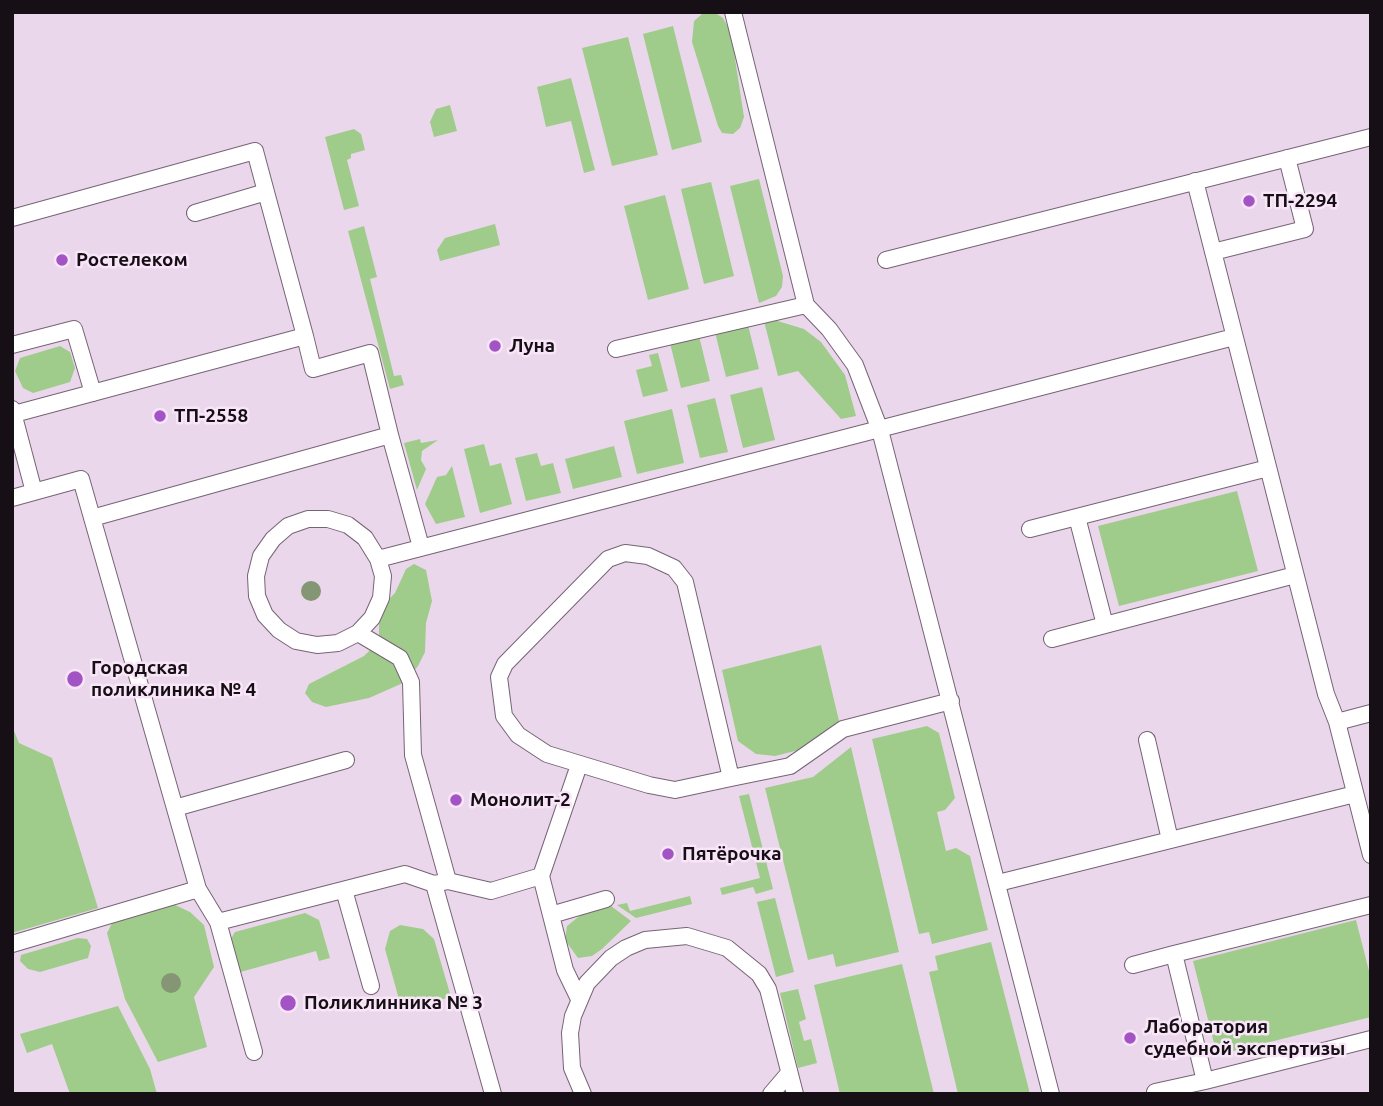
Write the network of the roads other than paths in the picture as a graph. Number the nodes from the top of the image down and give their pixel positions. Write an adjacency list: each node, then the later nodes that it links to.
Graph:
1 (733, 12): 10 (lane)
2 (1371, 137): 3 (lane)
3 (1287, 158): 4 (lane); 8 (lane)
4 (1195, 181): 8 (lane); 9 (lane)
5 (266, 192): 6 (lane); 7 (lane); 11 (lane)
6 (195, 213)
7 (12, 218)
8 (1213, 253): 12 (lane)
9 (886, 260)
10 (806, 305): 14 (lane); 17 (lane)
11 (305, 336): 15 (lane); 18 (lane)
12 (1234, 337): 17 (lane); 19 (lane)
13 (12, 345): 15 (lane)
14 (616, 349)
15 (93, 393): 16 (lane)
16 (13, 412): 20 (lane)
17 (880, 430): 25 (lane); 31 (lane)
18 (390, 435): 23 (lane); 25 (lane)
19 (1268, 468): 22 (lane); 27 (lane)
20 (34, 492): 21 (lane); 23 (lane)
21 (12, 498)
22 (1077, 517): 24 (lane); 28 (lane)
23 (93, 518): 39 (lane)
24 (1030, 529)
25 (421, 547): 26 (lane)
26 (378, 559): 29 (lane); 29 (lane)
27 (1295, 575): 28 (lane); 33 (lane)
28 (1105, 625): 30 (lane)
29 (358, 633): 43 (lane)
30 (1052, 639)
31 (950, 701): 37 (lane); 44 (lane)
32 (1371, 713): 33 (lane)
33 (1337, 722): 38 (lane)
34 (1147, 740): 40 (lane)
35 (346, 760): 39 (lane)
36 (579, 765): 37 (lane); 37 (lane); 42 (lane)
37 (731, 778)
38 (1355, 794): 40 (lane); 41 (lane)
39 (176, 809): 45 (lane)
40 (1170, 840): 44 (lane)
41 (1371, 855)
42 (541, 876): 43 (lane); 49 (lane)
43 (441, 882): 46 (lane); 61 (lane)
44 (998, 883): 65 (lane)
45 (198, 889): 50 (lane); 51 (lane)
46 (344, 890): 50 (lane); 54 (lane)
47 (606, 900): 49 (lane)
48 (1371, 905): 52 (lane)
49 (551, 915): 55 (lane)
50 (218, 922): 57 (lane)
51 (12, 944)
52 (1174, 954): 53 (lane); 59 (lane)
53 (1133, 965)
54 (371, 986)
55 (579, 999): 58 (lane); 62 (lane)
56 (1371, 1039): 59 (lane)
57 (254, 1052)
58 (789, 1073): 63 (lane); 64 (lane)
59 (1205, 1081): 60 (lane)
60 (1155, 1092)
61 (493, 1094)
62 (583, 1094)
63 (771, 1094)
64 (795, 1094)
65 (1051, 1094)

